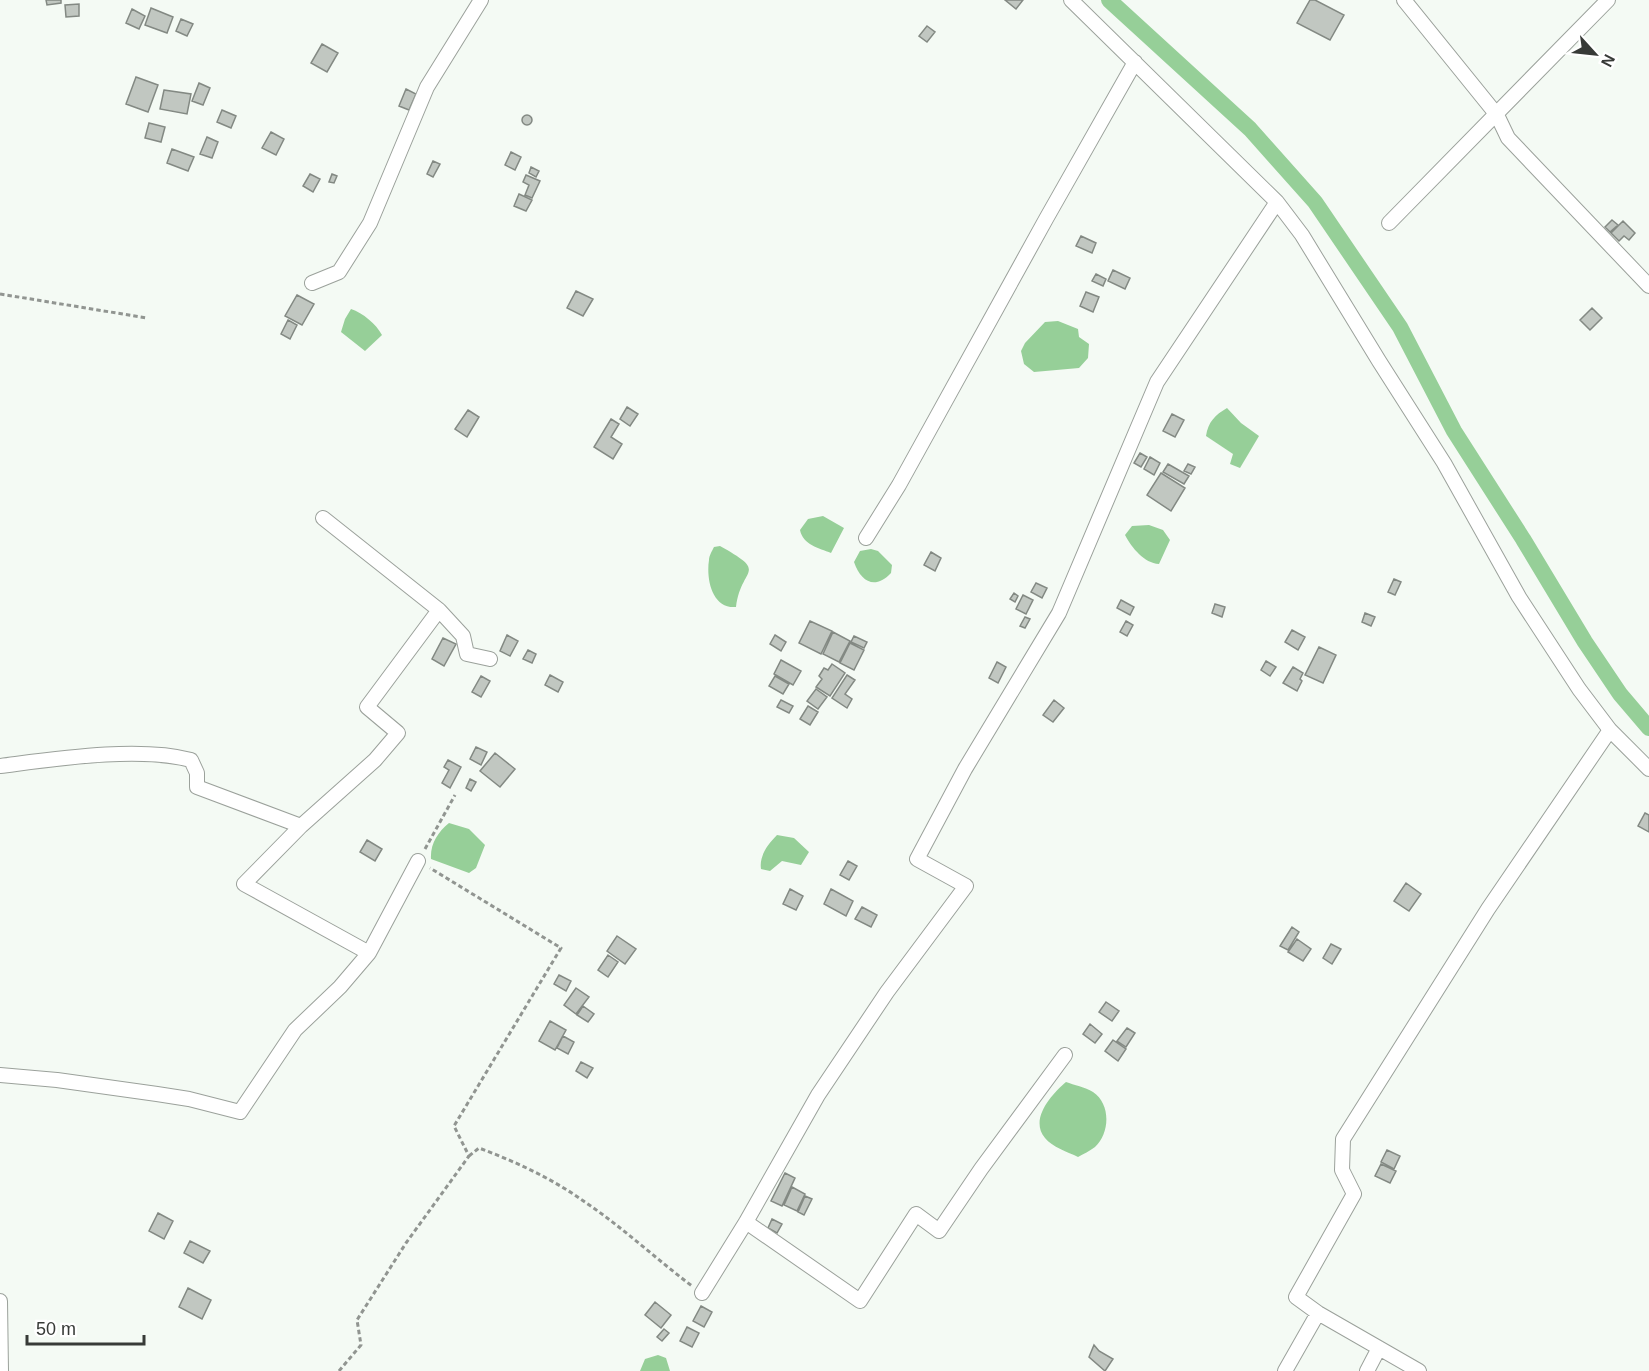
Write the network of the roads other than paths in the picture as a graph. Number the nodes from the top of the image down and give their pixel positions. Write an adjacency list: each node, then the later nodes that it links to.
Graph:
1 (481, 0): 9 (street)
2 (1071, 0): 5 (street)
3 (1404, 0): 6 (street)
4 (1608, 0): 6 (street)
5 (1136, 62): 7 (street); 12 (street)
6 (1497, 115): 8 (street); 10 (street)
7 (1277, 202): 15 (street); 23 (street)
8 (1389, 223)
9 (312, 282)
10 (1649, 286)
11 (323, 518): 13 (street)
12 (866, 538)
13 (439, 610): 14 (street); 18 (street)
14 (490, 659)
15 (1610, 730): 17 (street); 26 (street)
16 (0, 766): 18 (street)
17 (1649, 769)
18 (301, 826): 20 (street)
19 (418, 861): 20 (street)
20 (369, 953): 22 (street)
21 (1065, 1055): 23 (street)
22 (0, 1076)
23 (746, 1222): 24 (street)
24 (702, 1293)
25 (0, 1301): 28 (street)
26 (1318, 1313): 27 (street); 29 (street)
27 (1379, 1348): 30 (street); 31 (street)
28 (1, 1371)
29 (1285, 1371)
30 (1367, 1371)
31 (1419, 1371)

